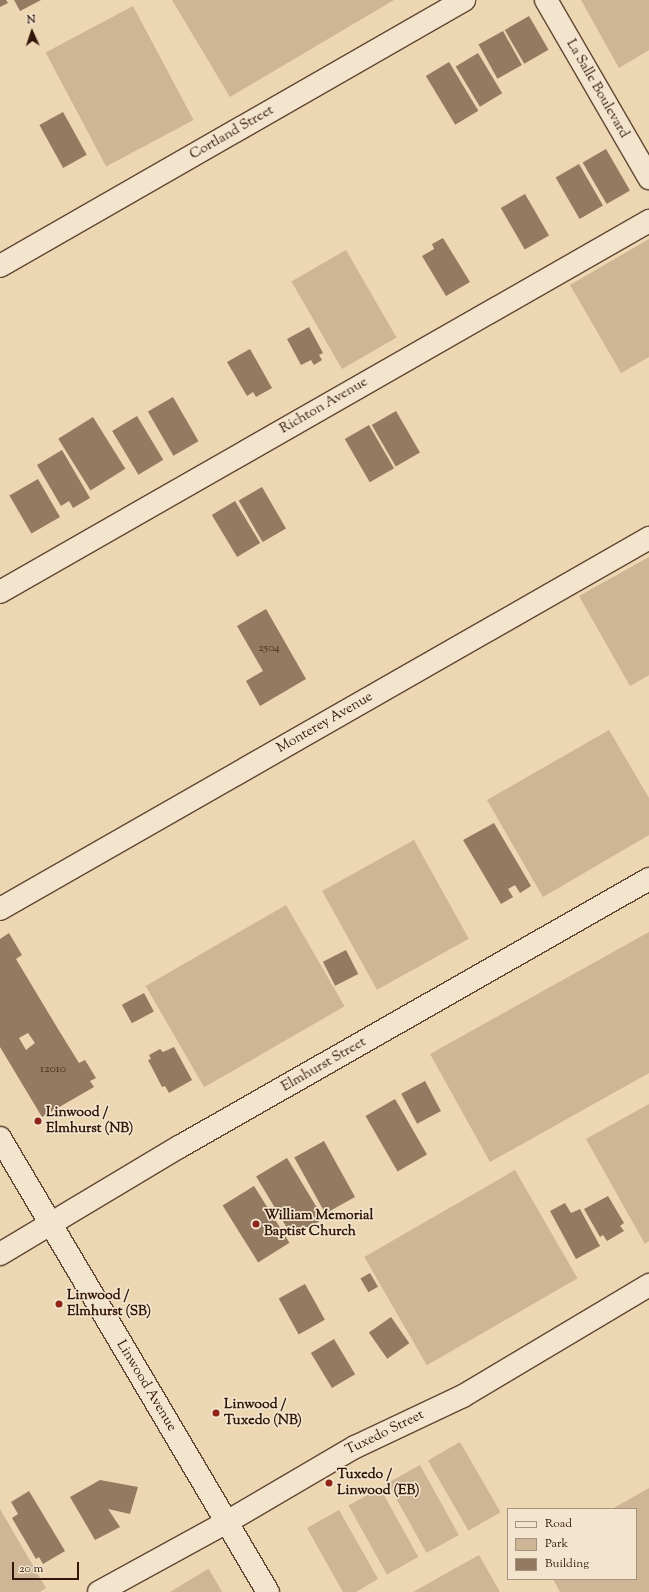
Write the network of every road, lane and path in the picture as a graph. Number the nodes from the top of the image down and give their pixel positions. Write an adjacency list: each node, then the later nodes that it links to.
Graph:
1 (464, 0): 5 (street, Cortland Street)
2 (546, 0): 3 (street, La Salle Boulevard)
3 (649, 178)
4 (649, 221): 7 (street, Richton Avenue)
5 (0, 266)
6 (649, 538): 9 (street, Monterey Avenue)
7 (0, 592)
8 (649, 879): 11 (street, Elmhurst Street)
9 (0, 909)
10 (0, 1138): 11 (street, Linwood Avenue)
11 (51, 1225): 12 (street, Elmhurst Street); 14 (street, Linwood Avenue)
12 (0, 1254)
13 (649, 1286): 14 (street, Tuxedo Street)
14 (227, 1522): 15 (street, Tuxedo Street); 16 (street, Linwood Avenue)
15 (99, 1592)
16 (268, 1592)

